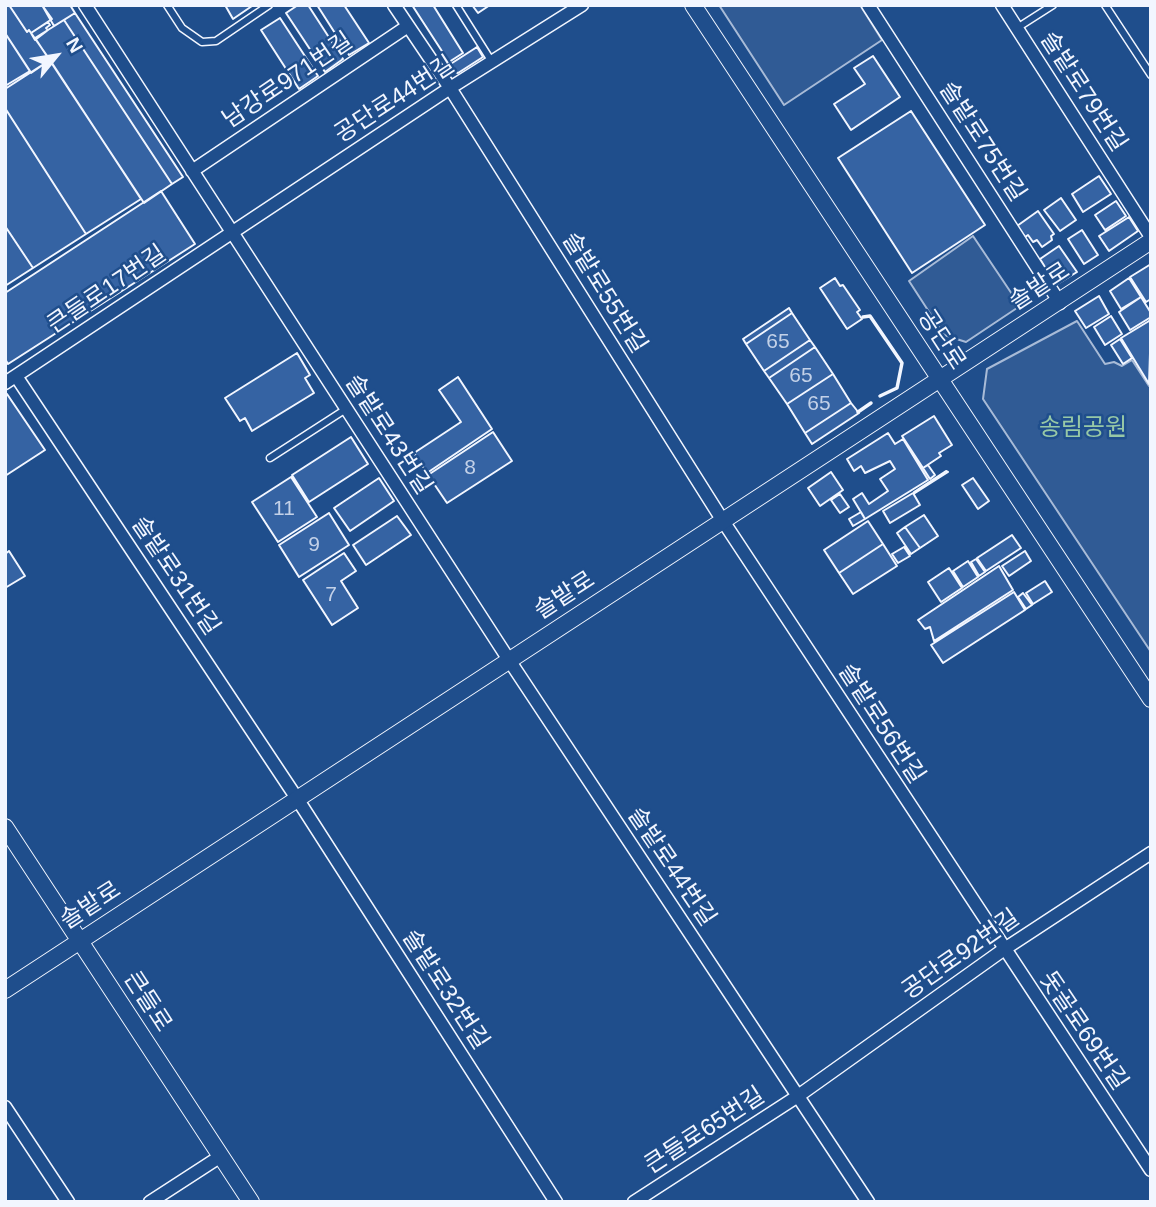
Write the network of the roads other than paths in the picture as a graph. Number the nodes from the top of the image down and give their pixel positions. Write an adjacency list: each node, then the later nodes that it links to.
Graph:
1 (85, 5): 17 (street)
2 (167, 5): 3 (lane)
3 (269, 5)
4 (394, 5): 12 (street)
5 (456, 5): 14 (lane)
6 (582, 5): 14 (street, 공단로44번길)
7 (693, 5): 22 (street, 공단로)
8 (868, 5): 20 (street, 솔밭로75번길)
9 (1002, 5): 13 (street, 솔밭로79번길)
10 (1053, 5): 13 (lane)
11 (1105, 5): 15 (lane)
12 (408, 26): 16 (street); 17 (street, 남강로971번길)
13 (1017, 28): 19 (street, 솔밭로79번길)
14 (492, 62): 16 (street, 공단로44번길)
15 (1151, 75)
16 (450, 89): 18 (street, 공단로44번길); 25 (street, 솔밭로55번길)
17 (192, 171): 18 (street)
18 (232, 233): 21 (street, 큰들로17번길); 23 (street, 솔밭로43번길)
19 (1151, 239): 20 (street, 솔밭로)
20 (1060, 303): 22 (street, 솔밭로)
21 (11, 379): 28 (street, 솔밭로31번길)
22 (939, 379): 25 (street, 솔밭로); 27 (street, 공단로)
23 (346, 409): 24 (lane); 26 (street, 솔밭로43번길)
24 (270, 458)
25 (723, 520): 26 (street, 솔밭로); 32 (street, 솔밭로56번길)
26 (509, 660): 28 (street, 솔밭로); 34 (street, 솔밭로44번길)
27 (1151, 699)
28 (299, 800): 31 (street, 솔밭로); 41 (street, 솔밭로32번길)
29 (5, 827): 31 (street, 큰들로)
30 (1151, 853): 32 (street, 공단로92번길)
31 (79, 940): 33 (street, 솔밭로); 36 (street, 큰들로)
32 (1003, 950): 34 (street, 공단로92번길); 37 (street, 돗골로69번길)
33 (5, 990)
34 (798, 1096): 42 (street, 큰들로65번길); 43 (street, 솔밭로44번길)
35 (5, 1107): 38 (street)
36 (221, 1156): 39 (street); 40 (street, 큰들로)
37 (1151, 1170)
38 (68, 1202)
39 (150, 1202)
40 (251, 1202)
41 (556, 1202)
42 (634, 1202)
43 (868, 1202)

